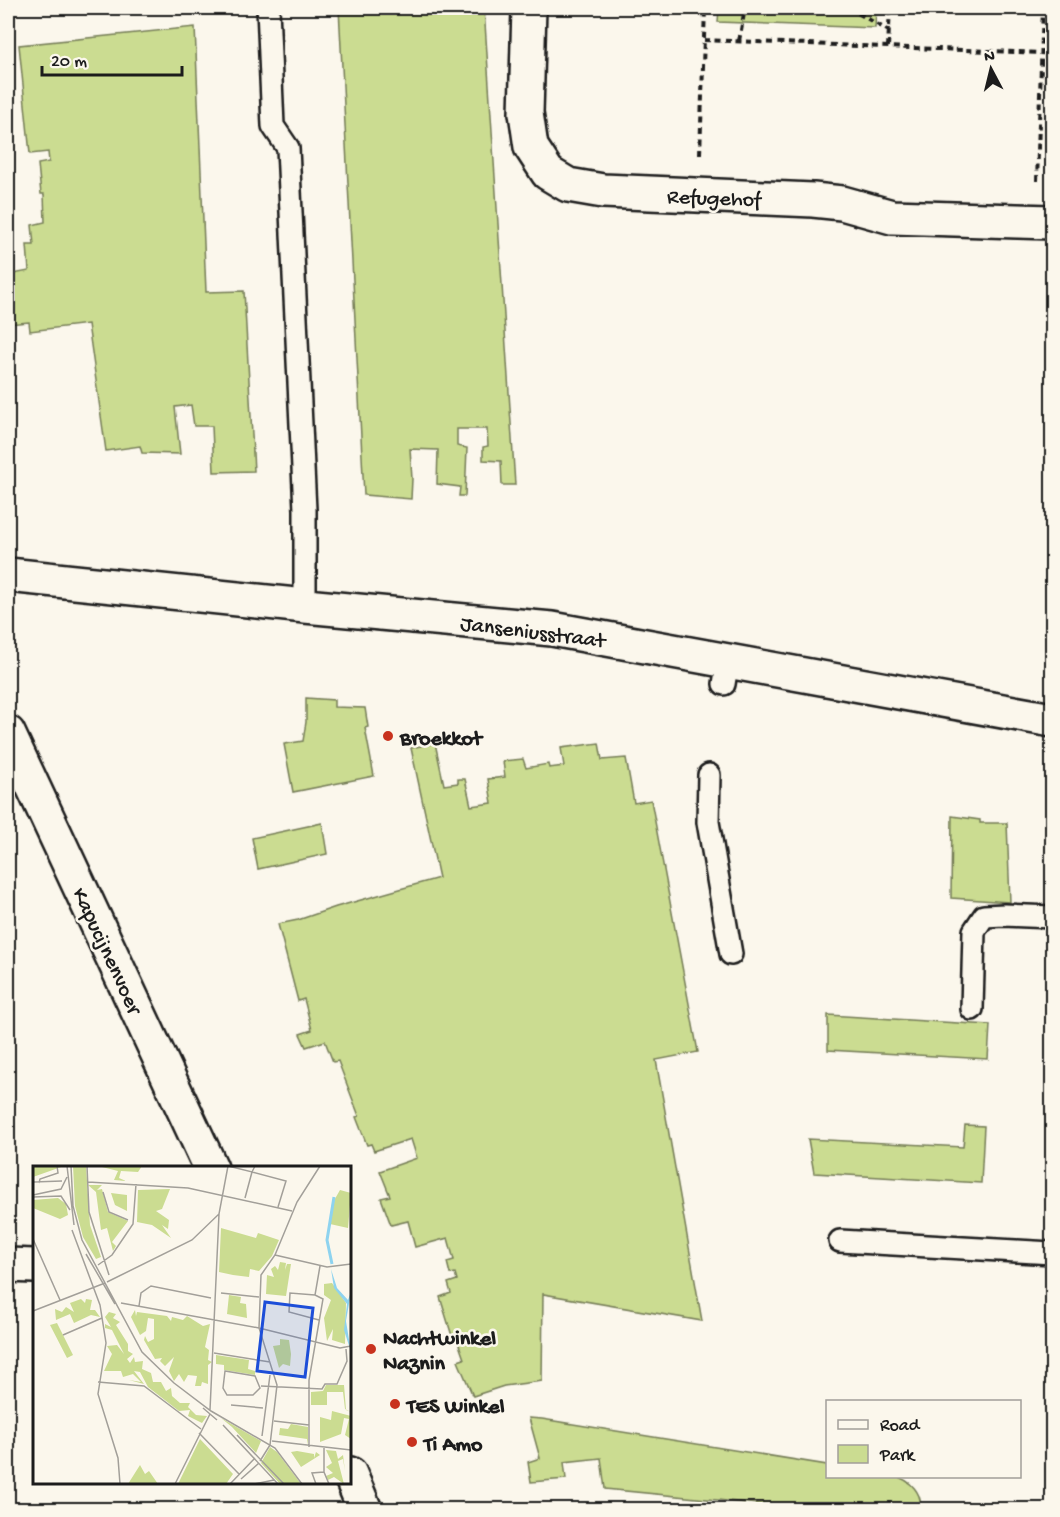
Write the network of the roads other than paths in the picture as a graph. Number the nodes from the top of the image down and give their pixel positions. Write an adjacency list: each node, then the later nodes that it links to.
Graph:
1 (268, 8): 5 (lane)
2 (529, 8): 3 (street, Refugehof)
3 (1044, 222)
4 (8, 574): 5 (street, Janseniusstraat)
5 (305, 606): 6 (street, Janseniusstraat)
6 (1053, 720)
7 (8, 734): 12 (street, Kapucijnenvoer)
8 (709, 775): 10 (lane)
9 (1053, 917): 11 (lane)
10 (732, 954)
11 (972, 1009)
12 (211, 1166)
13 (840, 1241): 14 (lane)
14 (1053, 1253)
15 (8, 1265): 16 (street)
16 (33, 1266)
17 (351, 1476): 18 (street)
18 (365, 1509)

